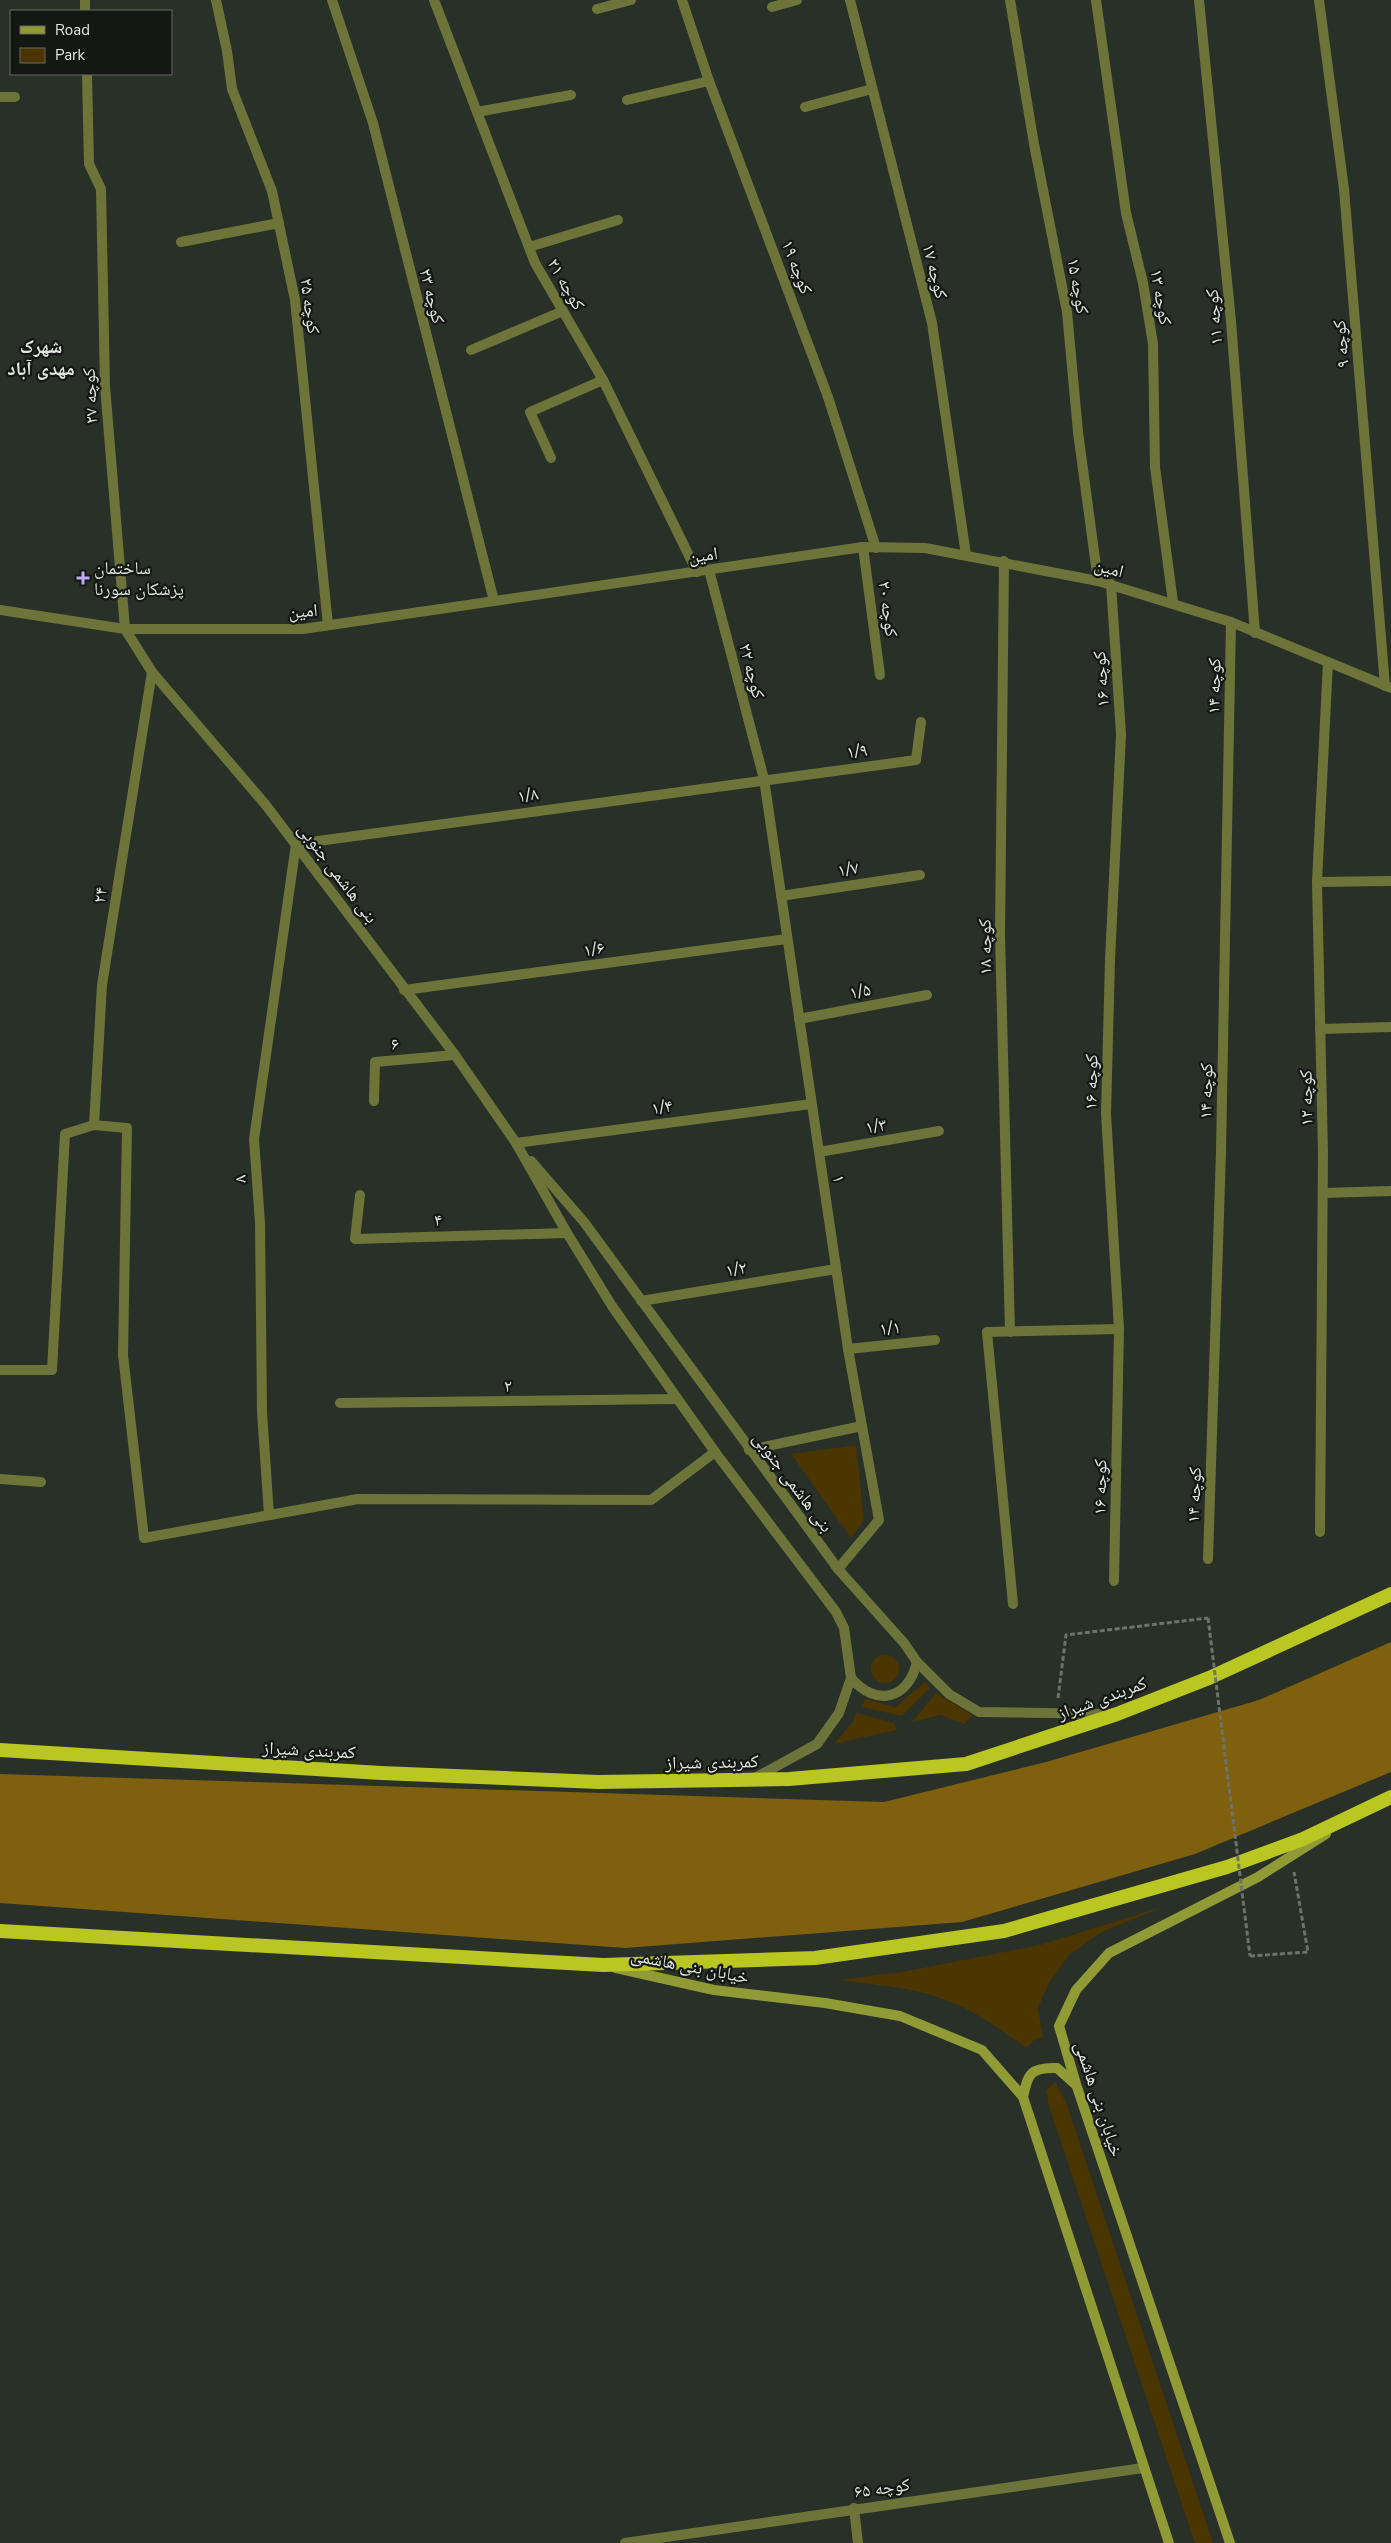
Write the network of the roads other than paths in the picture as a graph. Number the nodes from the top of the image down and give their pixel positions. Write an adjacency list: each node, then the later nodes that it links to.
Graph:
1 (216, 0): 24 (street, کوچه ۲۵)
2 (332, 0): 39 (street, کوچه ۲۳)
3 (434, 0): 22 (street, کوچه ۲۱)
4 (631, 0): 13 (street)
5 (682, 0): 15 (street, کوچه ۱۹)
6 (796, 0): 12 (street)
7 (850, 0): 16 (street, کوچه ۱۷)
8 (1010, 0): 37 (street, کوچه ۱۵)
9 (1096, 0): 40 (street, کوچه ۱۳)
10 (1198, 0): 45 (street, کوچه ۱۱)
11 (1319, 0): 49 (street, کوچه ۹)
12 (772, 7)
13 (596, 9)
14 (87, 75): 44 (street, کوچه ۲۷)
15 (709, 81): 20 (street); 32 (street, کوچه ۱۹)
16 (872, 89): 21 (street); 33 (street, کوچه ۱۷)
17 (571, 95): 22 (street)
18 (0, 97): 19 (street)
19 (15, 97)
20 (627, 100)
21 (804, 107)
22 (477, 112): 26 (street, کوچه ۲۱)
23 (618, 220): 26 (street)
24 (279, 224): 25 (street); 43 (street, کوچه ۲۵)
25 (181, 242)
26 (529, 247): 27 (street, کوچه ۲۱)
27 (563, 311): 28 (street); 29 (street, کوچه ۲۱)
28 (471, 350)
29 (603, 380): 30 (street); 36 (street, کوچه ۲۱)
30 (551, 458)
31 (863, 547): 32 (street, امین); 35 (street, امین); 48 (street, کوچه ۲۰)
32 (876, 548): 33 (street, امین)
33 (966, 555): 34 (street, امین)
34 (1004, 562): 37 (street, امین); 77 (street, کوچه ۱۸)
35 (709, 570): 36 (street, امین); 51 (street, کوچه ۲۲)
36 (697, 572): 39 (street, امین)
37 (1098, 581): 38 (street, امین)
38 (1111, 584): 40 (street, امین); 76 (street, کوچه ۱۶)
39 (494, 601): 43 (street, امین)
40 (1173, 602): 42 (street, امین)
41 (0, 610): 44 (street, امین)
42 (1231, 622): 45 (street, امین); 90 (street, کوچه ۱۴)
43 (328, 625): 44 (street, امین)
44 (125, 629): 47 (street, بنی هاشمی جنوبی)
45 (1255, 633): 46 (street, امین)
46 (1328, 662): 49 (street, امین); 55 (street, کوچه ۱۲)
47 (152, 672): 52 (street, بنی هاشمی جنوبی); 66 (street, ۲۴)
48 (880, 675)
49 (1388, 687)
50 (921, 722): 51 (street, ۱/۹)
51 (764, 779): 52 (street, ۱/۸); 56 (street, ۱)
52 (296, 844): 58 (street, بنی هاشمی جنوبی); 88 (street, ۸)
53 (920, 875): 56 (street, ۱/۷)
54 (1391, 881): 55 (street)
55 (1317, 882): 62 (street, کوچه ۱۲)
56 (781, 896): 57 (street, ۱)
57 (787, 939): 58 (street, ۱/۶); 60 (street, ۱)
58 (404, 990): 63 (street, بنی هاشمی جنوبی)
59 (927, 995): 60 (street, ۱/۵)
60 (799, 1019): 65 (street, ۱)
61 (1391, 1027): 62 (street)
62 (1320, 1029): 71 (street, کوچه ۱۲)
63 (455, 1055): 64 (street, ۶); 68 (street, بنی هاشمی جنوبی)
64 (374, 1101)
65 (811, 1104): 68 (street, ۱/۴); 69 (street, ۱)
66 (94, 1125): 80 (street); 88 (street)
67 (939, 1132): 69 (street, ۱/۳)
68 (516, 1143): 73 (street, بنی هاشمی جنوبی); 75 (street, بنی هاشمی جنوبی)
69 (819, 1152): 74 (street, ۱)
70 (1391, 1191): 71 (street)
71 (1323, 1192): 89 (street, کوچه ۱۲)
72 (360, 1195): 73 (street, ۴)
73 (566, 1233): 81 (street, بنی هاشمی جنوبی)
74 (836, 1269): 75 (street, ۱/۲); 79 (street, ۱)
75 (641, 1301): 84 (street, بنی هاشمی جنوبی)
76 (1119, 1329): 77 (street); 92 (street, کوچه ۱۶)
77 (1010, 1332): 94 (street)
78 (935, 1340): 79 (street, ۱/۱)
79 (848, 1349): 83 (street, ۱)
80 (0, 1370)
81 (677, 1399): 82 (street, ۲); 85 (street, بنی هاشمی جنوبی)
82 (340, 1403)
83 (862, 1426): 84 (street); 91 (street, ۱)
84 (749, 1450): 91 (street, بنی هاشمی جنوبی)
85 (715, 1452): 88 (street); 96 (street, بنی هاشمی جنوبی)
86 (0, 1479): 87 (street)
87 (41, 1482)
88 (269, 1515)
89 (1320, 1532)
90 (1208, 1559)
91 (838, 1569): 95 (street, بنی هاشمی جنوبی)
92 (1114, 1581)
93 (1391, 1594): 97 (highway, کمربندی شیراز)
94 (1013, 1604)
95 (917, 1662): 96 (street); 97 (street, بنی هاشمی جنوبی)
96 (851, 1678): 99 (street, بنی هاشمی جنوبی)
97 (1117, 1714): 99 (highway, کمربندی شیراز)
98 (0, 1750): 99 (highway, کمربندی شیراز)
99 (752, 1780)
100 (1391, 1797): 101 (highway)
101 (1362, 1811): 103 (highway); 104 (main road, خیابان بنی هاشمی)
102 (0, 1931): 103 (highway)
103 (603, 1965): 105 (main road, خیابان بنی هاشمی)
104 (1076, 2084): 105 (main road); 111 (main road, خیابان بنی هاشمی)
105 (1022, 2097): 106 (main road, خیابان بنی هاشمی)
106 (1143, 2468): 107 (street, کوچه ۶۵); 110 (main road, خیابان بنی هاشمی)
107 (854, 2508): 108 (street, کوچه ۶۵); 109 (street)
108 (625, 2543)
109 (858, 2543)
110 (1169, 2543)
111 (1230, 2543)

